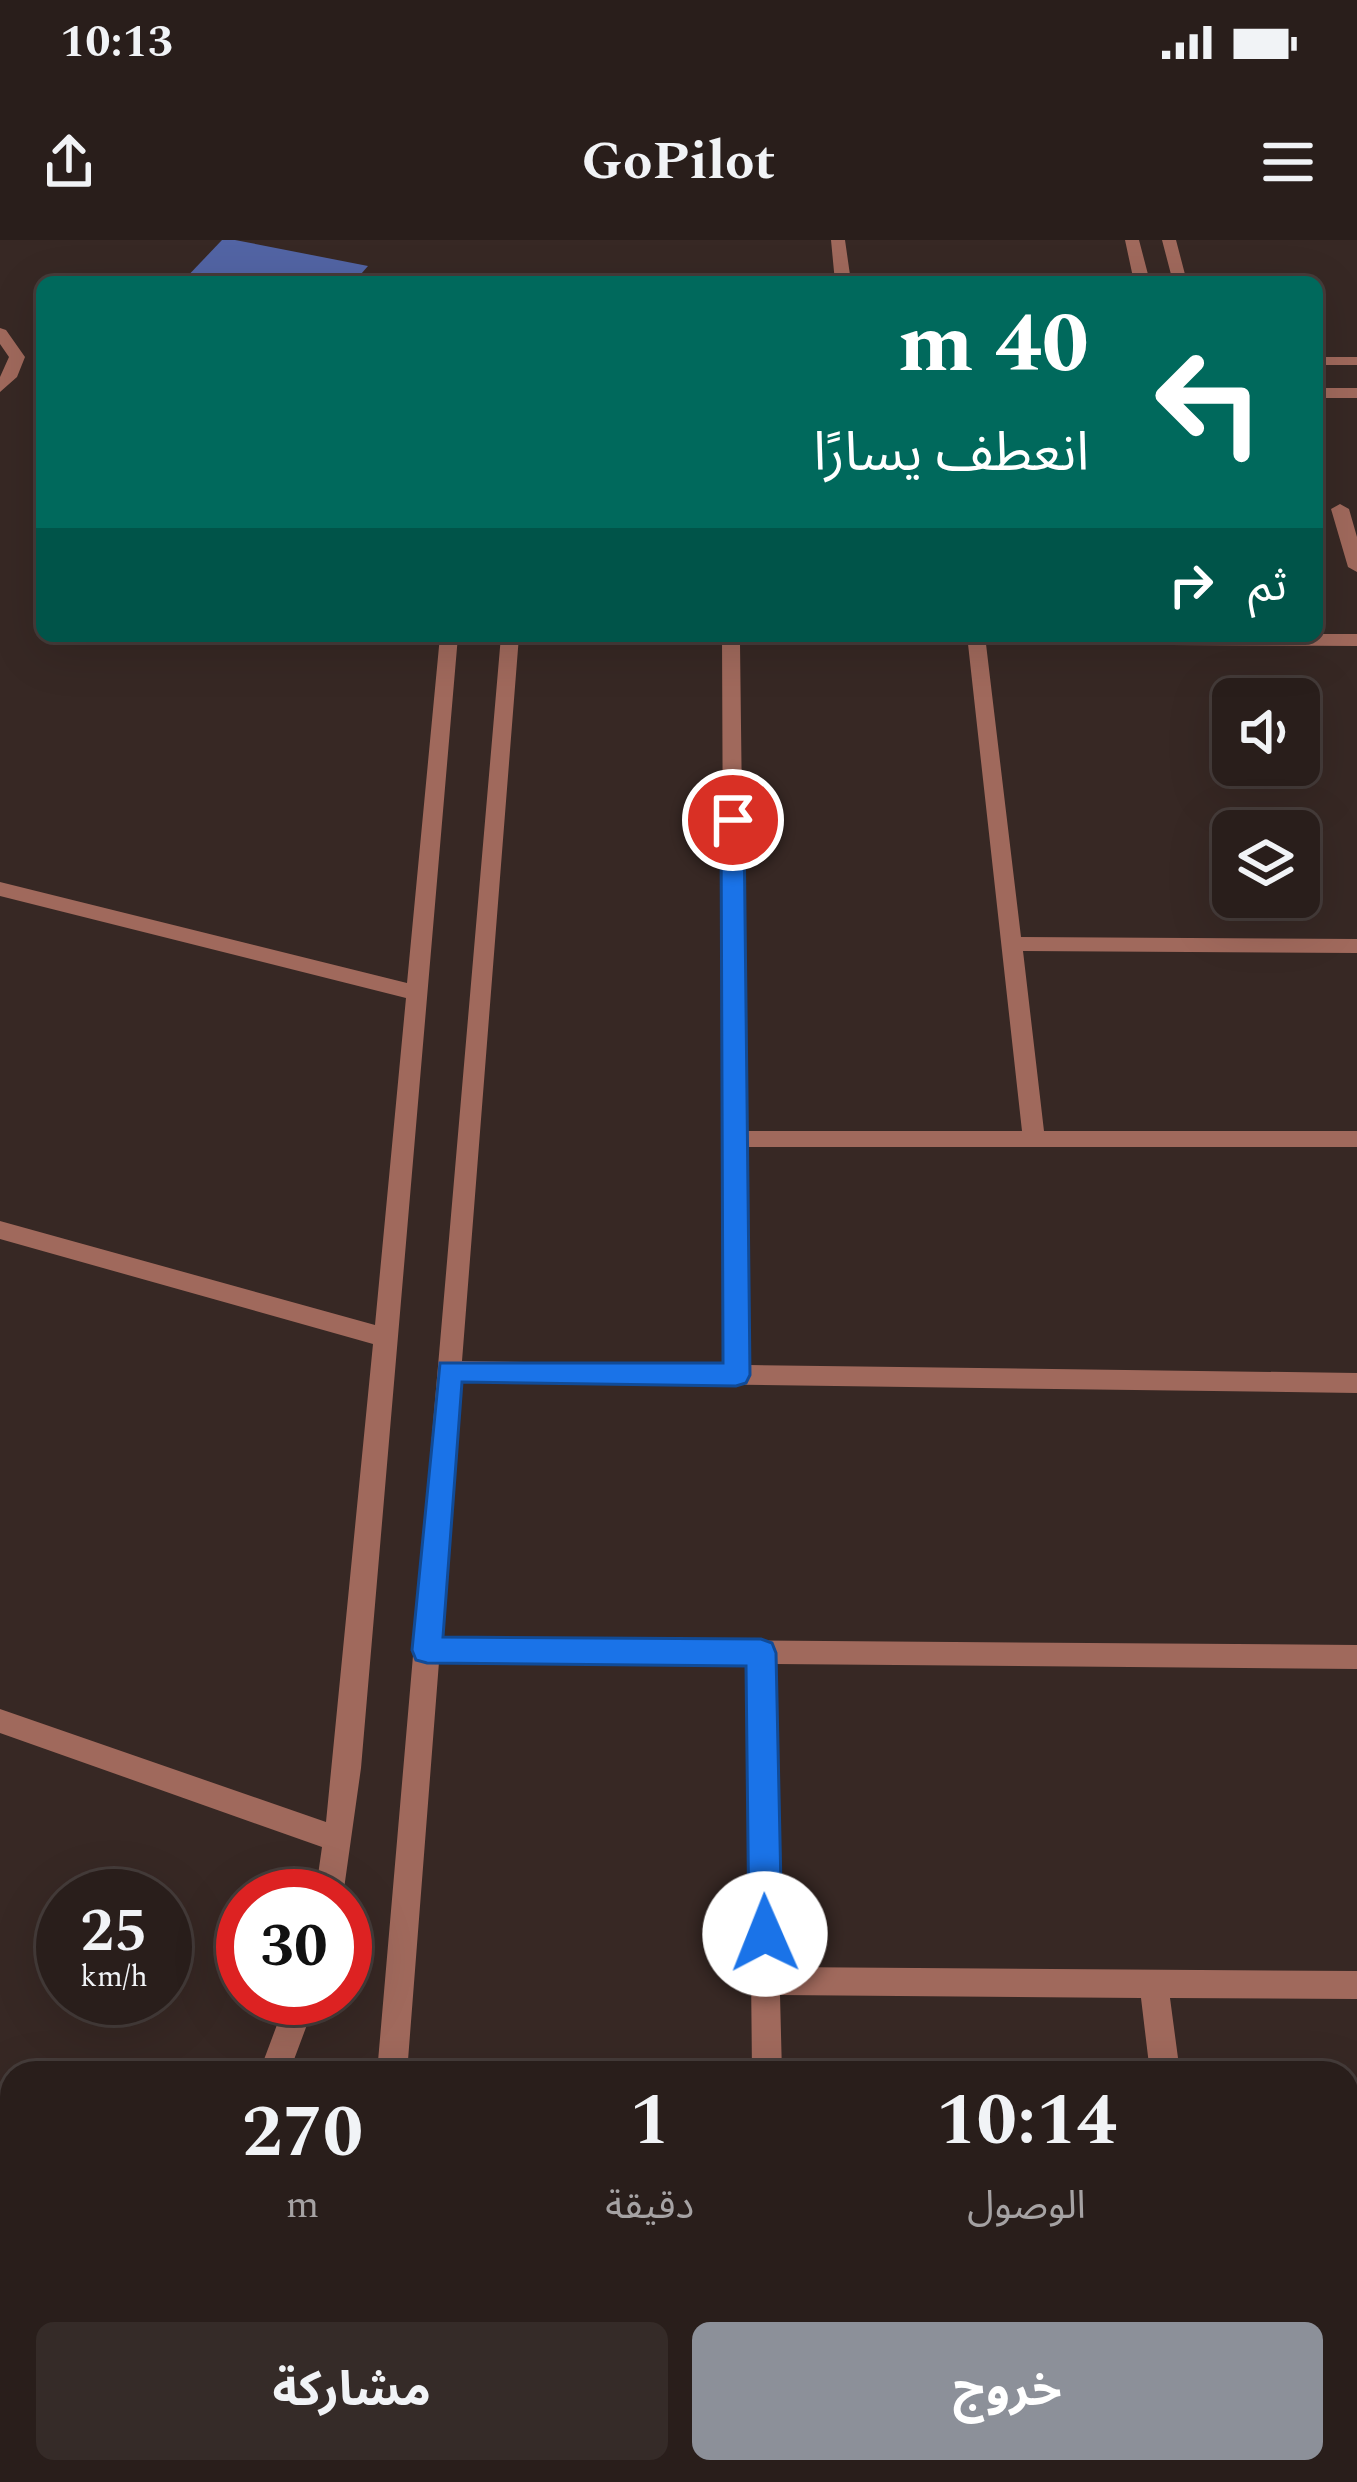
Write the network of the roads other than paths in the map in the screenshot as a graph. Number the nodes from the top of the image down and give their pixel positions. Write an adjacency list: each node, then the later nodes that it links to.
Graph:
1 (838, 240): 4 (street)
2 (1132, 240): 5 (street)
3 (1169, 240): 6 (lane)
4 (842, 276)
5 (1141, 276)
6 (1178, 276)
7 (0, 334): 10 (street)
8 (1323, 361): 9 (lane)
9 (1357, 361)
10 (0, 387)
11 (1323, 393): 12 (street)
12 (1357, 393)
13 (1348, 509): 14 (street)
14 (1357, 567)
15 (1323, 640): 16 (street)
16 (1357, 640)
17 (448, 642): 24 (street)
18 (510, 642): 30 (street)
19 (731, 642): 26 (street)
20 (976, 642): 22 (street)
21 (0, 889): 24 (street)
22 (1011, 944): 23 (street); 27 (street)
23 (1357, 946)
24 (416, 993): 29 (street)
25 (1357, 1138): 27 (street)
26 (735, 1139): 27 (street); 31 (street)
27 (1034, 1139)
28 (0, 1230): 29 (street)
29 (383, 1337): 37 (street)
30 (449, 1371): 31 (street); 33 (street)
31 (736, 1375): 32 (street)
32 (1357, 1383)
33 (427, 1650): 34 (street); 44 (street)
34 (761, 1653): 35 (street); 39 (street)
35 (1357, 1657)
36 (0, 1721): 37 (street)
37 (339, 1840): 38 (street)
38 (334, 1869)
39 (766, 1981): 40 (street); 45 (street)
40 (1154, 1984): 41 (street); 46 (street)
41 (1357, 1985)
42 (292, 2025): 43 (street)
43 (278, 2061)
44 (393, 2061)
45 (767, 2061)
46 (1164, 2061)

